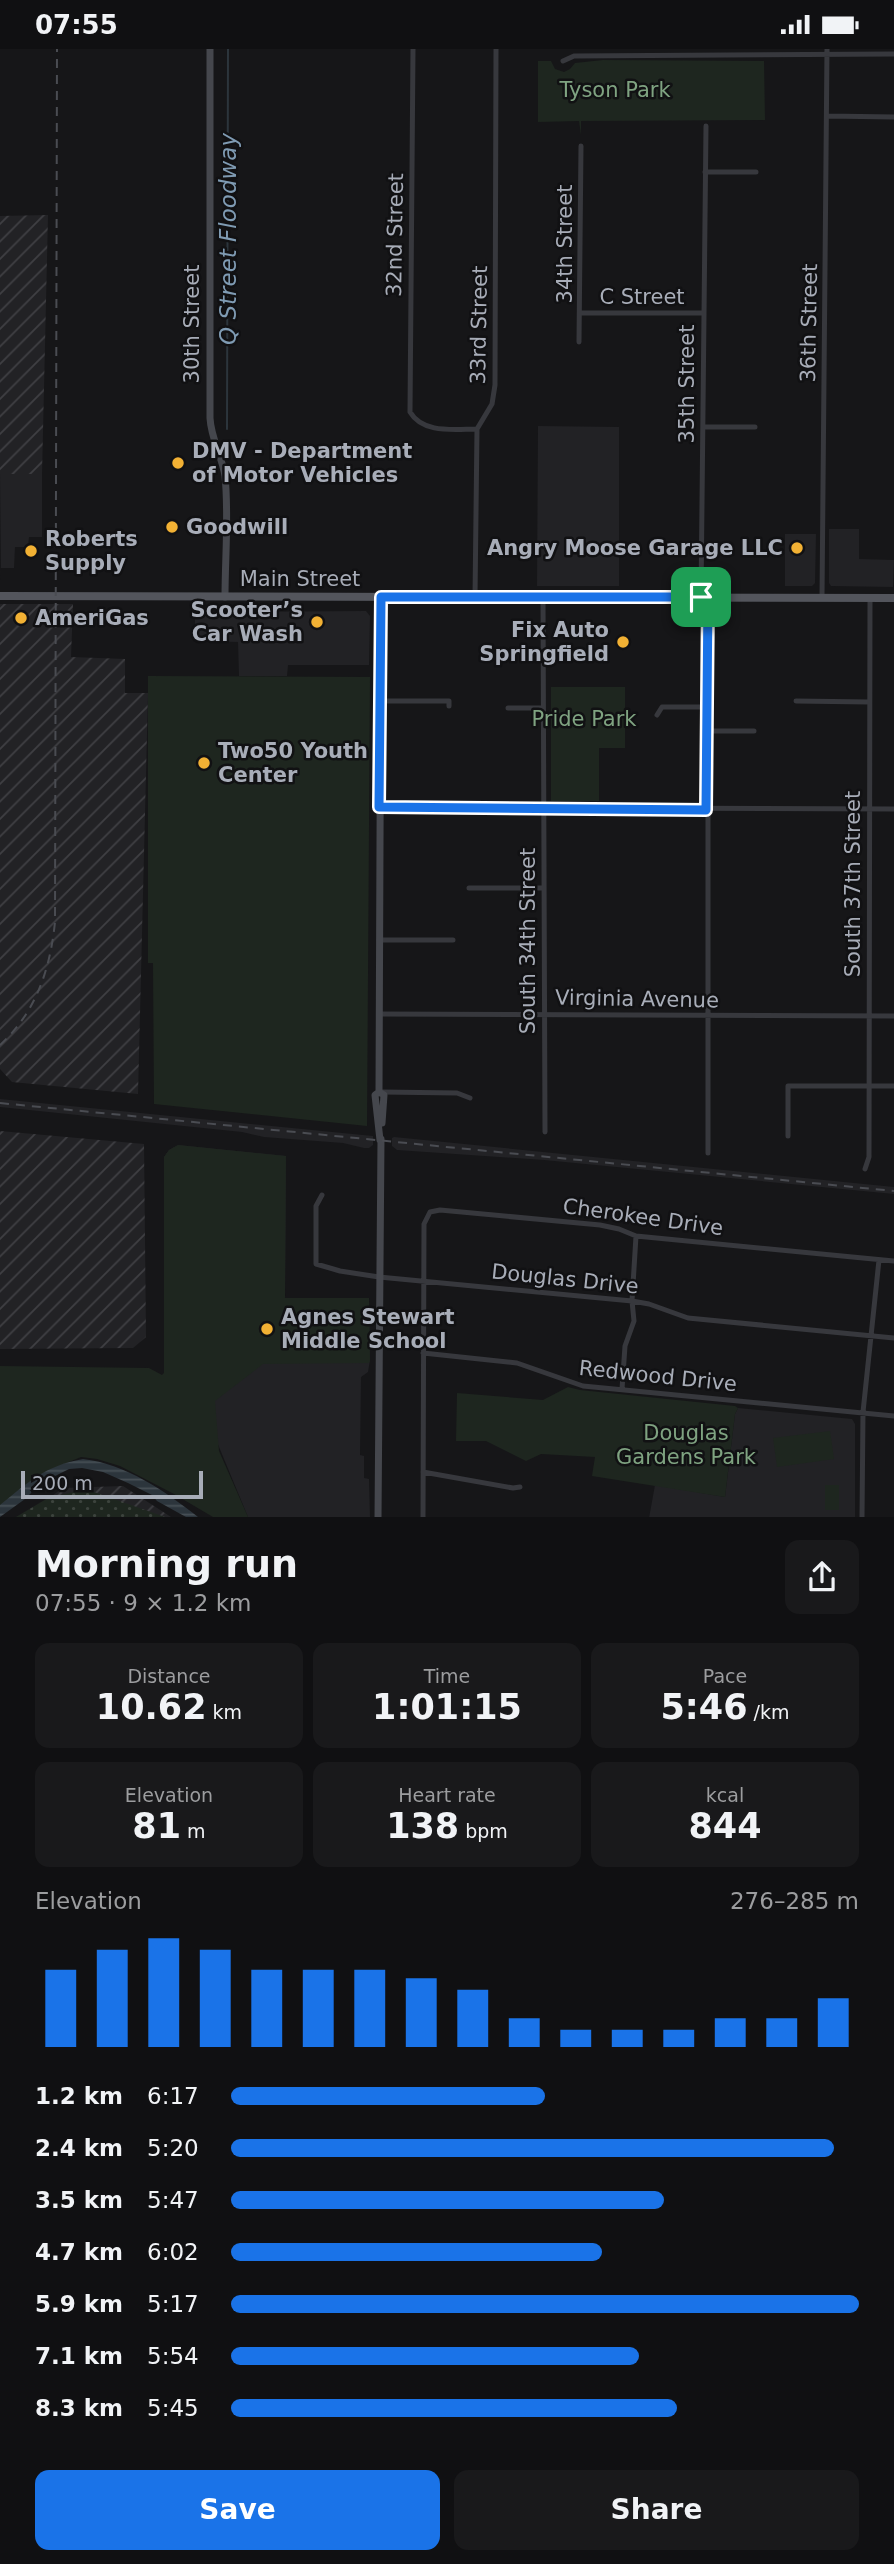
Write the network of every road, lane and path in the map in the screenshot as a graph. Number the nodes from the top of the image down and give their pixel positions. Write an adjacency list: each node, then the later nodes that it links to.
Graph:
1 (210, 49): 21 (street, 30th Street)
2 (412, 49): 19 (street, 32nd Street)
3 (496, 49): 19 (street, 33rd Street)
4 (601, 52): 5 (street); 7 (street)
5 (827, 52): 6 (street); 8 (street, 36th Street)
6 (894, 54)
7 (564, 61)
8 (827, 116): 9 (street); 26 (street, 36th Street)
9 (894, 117)
10 (706, 126): 12 (street, 35th Street)
11 (581, 146): 14 (street, 34th Street)
12 (705, 172): 13 (street); 15 (street, 35th Street)
13 (756, 172)
14 (580, 313): 15 (street, C Street); 16 (street, 34th Street)
15 (704, 313): 17 (street, 35th Street)
16 (579, 342)
17 (703, 427): 18 (street); 25 (street, 35th Street)
18 (755, 427)
19 (477, 429): 23 (street, 33rd Street)
20 (0, 596): 21 (main road, Main Street)
21 (225, 597): 22 (main road, Main Street)
22 (381, 597): 23 (main road, Main Street); 29 (street)
23 (475, 597): 24 (main road, Main Street)
24 (543, 597): 25 (main road, Main Street); 35 (street, South 34th Street)
25 (704, 597): 26 (main road, Main Street); 33 (street, 35th Street)
26 (822, 598): 27 (main road, Main Street)
27 (870, 598): 28 (main road, Main Street); 31 (street, South 37th Street)
28 (894, 598)
29 (380, 701): 32 (street); 39 (street)
30 (796, 701): 31 (street)
31 (869, 702): 40 (street, South 37th Street)
32 (449, 706)
33 (707, 707): 36 (street); 37 (street, 35th Street)
34 (508, 708): 35 (street)
35 (543, 708): 42 (street, South 34th Street)
36 (657, 715)
37 (707, 731): 38 (street); 43 (street, 35th Street)
38 (754, 731)
39 (379, 807): 42 (street); 46 (street)
40 (869, 809): 41 (street); 43 (street); 51 (street, South 37th Street)
41 (894, 809)
42 (543, 810): 43 (street); 45 (street, South 34th Street)
43 (706, 810): 50 (street, 35th Street)
44 (469, 888): 45 (street)
45 (543, 888): 48 (street, South 34th Street)
46 (379, 940): 47 (street); 49 (street)
47 (453, 940)
48 (545, 1013): 49 (street, Virginia Avenue); 50 (street, Virginia Avenue); 57 (street, South 34th Street)
49 (379, 1014): 55 (street)
50 (707, 1016): 51 (street, Virginia Avenue); 59 (street, 35th Street)
51 (869, 1016): 52 (street, Virginia Avenue); 53 (street, South 37th Street)
52 (894, 1016)
53 (869, 1085): 54 (street); 58 (street); 60 (street, South 37th Street)
54 (894, 1086)
55 (379, 1092): 56 (street); 65 (street)
56 (470, 1098)
57 (545, 1132)
58 (788, 1136)
59 (708, 1153)
60 (866, 1170)
61 (321, 1195): 65 (street, Douglas Drive)
62 (636, 1236): 63 (street, Cherokee Drive); 66 (street, Cherokee Drive); 67 (street)
63 (879, 1260): 64 (street, Cherokee Drive); 68 (street)
64 (894, 1261)
65 (379, 1277): 66 (street, Douglas Drive); 76 (street)
66 (423, 1281): 67 (street, Douglas Drive); 70 (street)
67 (632, 1301): 68 (street, Douglas Drive); 71 (street)
68 (870, 1336): 69 (street, Douglas Drive); 72 (street)
69 (894, 1338)
70 (423, 1353): 71 (street, Redwood Drive); 74 (street)
71 (622, 1389): 72 (street, Redwood Drive)
72 (863, 1412): 73 (street, Redwood Drive); 78 (street)
73 (894, 1416)
74 (423, 1472): 75 (street); 77 (street)
75 (520, 1487)
76 (378, 1517)
77 (423, 1517)
78 (862, 1517)

